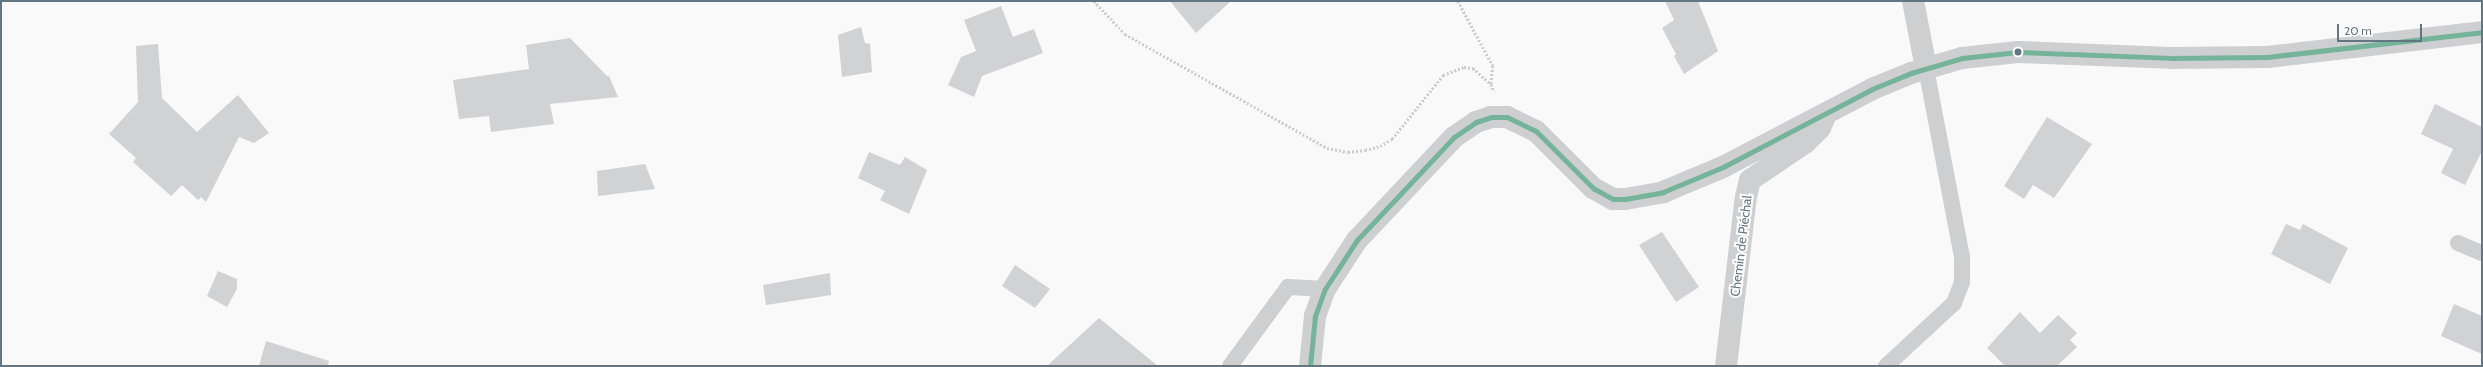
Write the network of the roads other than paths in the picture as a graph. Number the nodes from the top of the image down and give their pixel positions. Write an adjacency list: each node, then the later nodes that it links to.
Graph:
1 (1913, 1): 3 (street)
2 (2482, 32): 3 (street)
3 (1926, 68): 4 (street); 11 (lane)
4 (1826, 114): 7 (street); 10 (street, Chemin de Piéchal)
5 (2458, 243): 6 (lane)
6 (2482, 253)
7 (1324, 289): 8 (lane); 9 (street)
8 (1230, 366)
9 (1310, 366)
10 (1726, 366)
11 (1886, 366)

